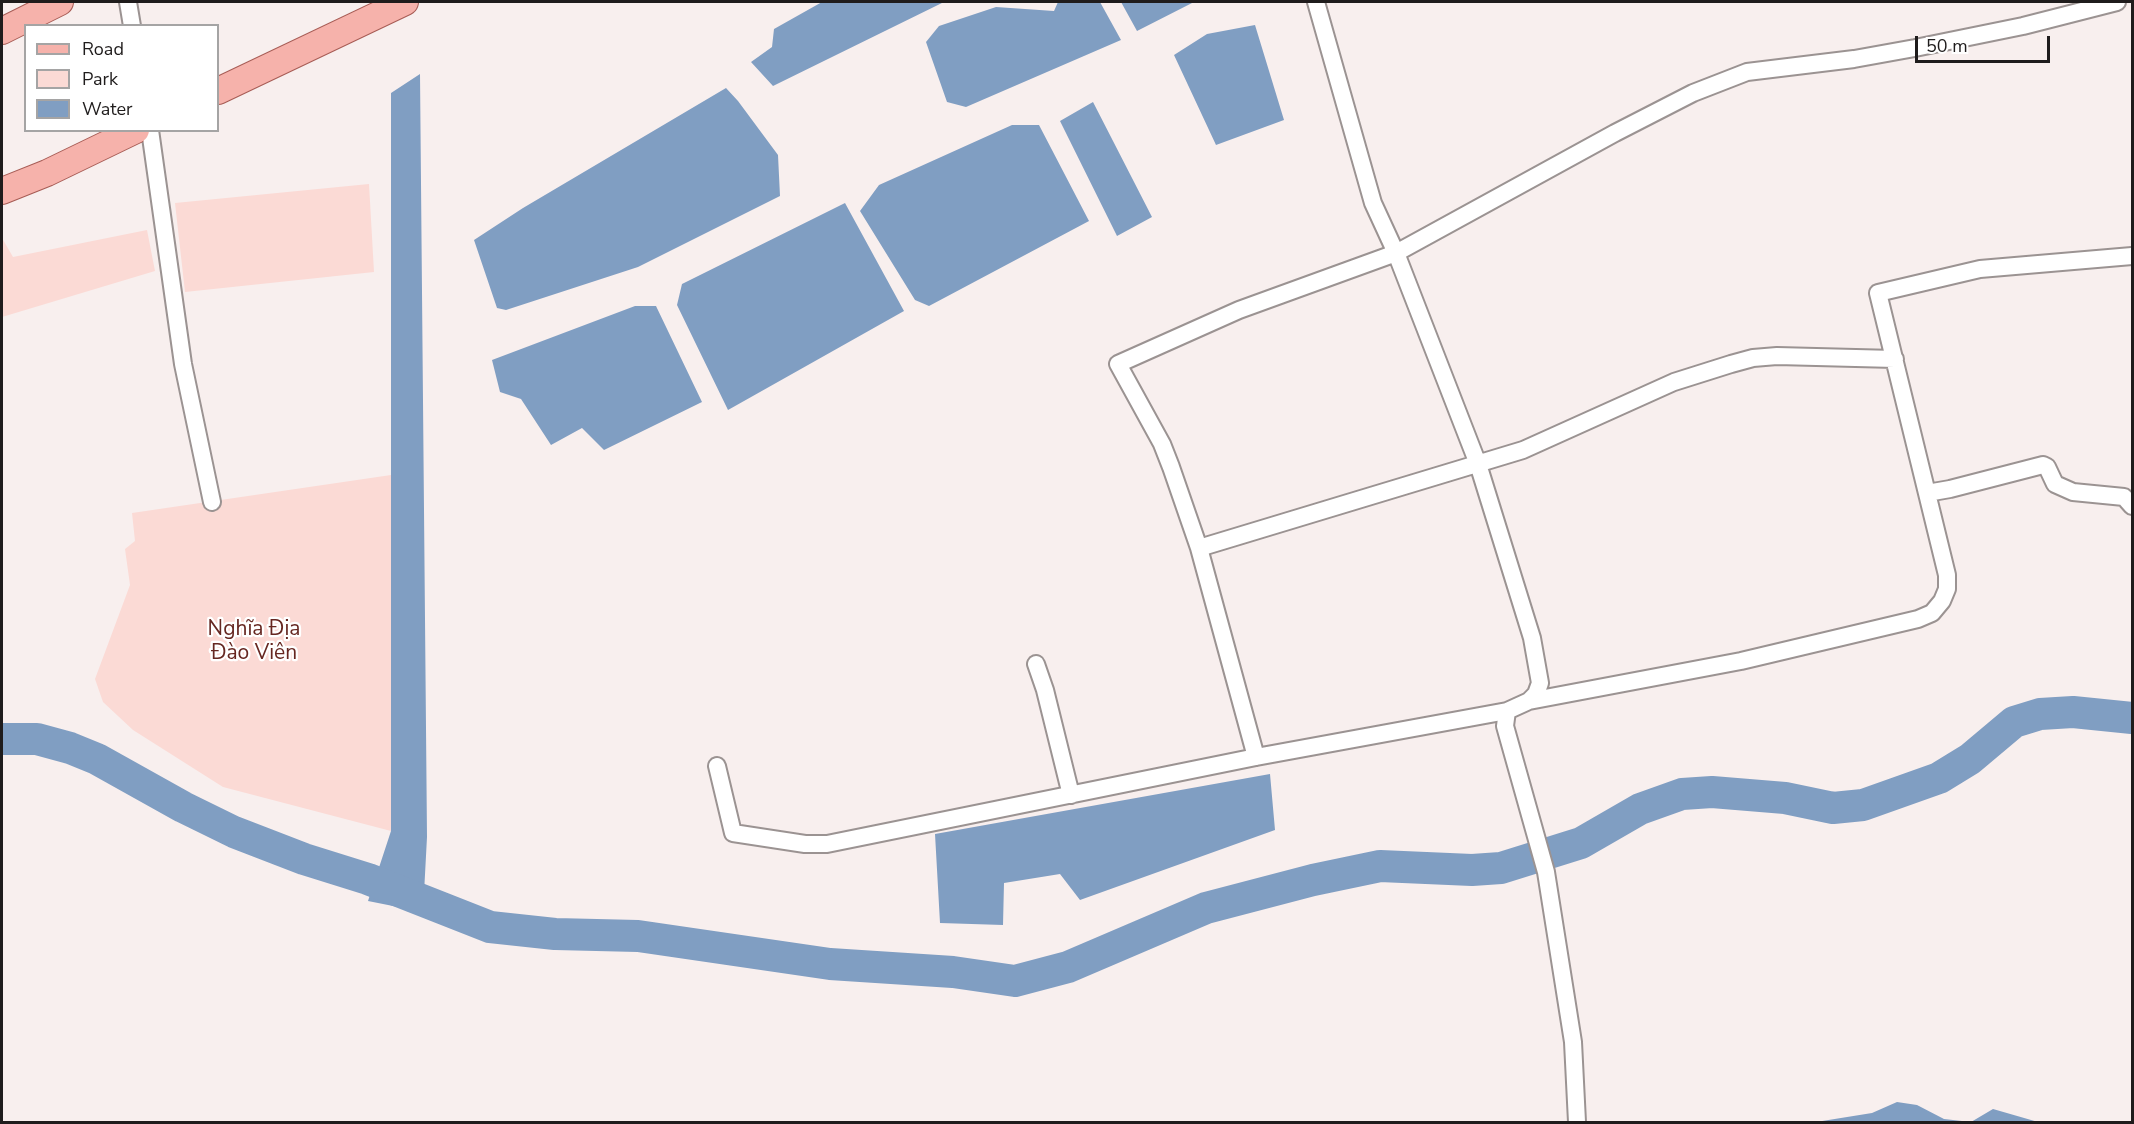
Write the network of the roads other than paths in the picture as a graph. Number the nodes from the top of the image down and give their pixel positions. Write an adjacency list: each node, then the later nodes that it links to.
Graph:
1 (60, 2): 7 (main road)
2 (128, 2): 6 (street)
3 (405, 2): 8 (main road)
4 (1316, 2): 12 (street)
5 (2117, 2): 12 (street)
6 (132, 24)
7 (2, 31)
8 (219, 91)
9 (132, 132): 11 (main road)
10 (150, 132): 17 (street)
11 (2, 191)
12 (1396, 253): 15 (street); 19 (street)
13 (2133, 256): 14 (street)
14 (1895, 359): 15 (street); 16 (street)
15 (1478, 464): 19 (street); 21 (street)
16 (1927, 493): 18 (street); 21 (street)
17 (212, 502)
18 (2133, 506)
19 (1199, 548): 23 (street)
20 (1036, 664): 25 (street)
21 (1529, 701): 22 (street)
22 (1507, 711): 23 (street); 26 (street)
23 (1256, 757): 25 (street)
24 (717, 766): 25 (street)
25 (1071, 795)
26 (1577, 1122)

